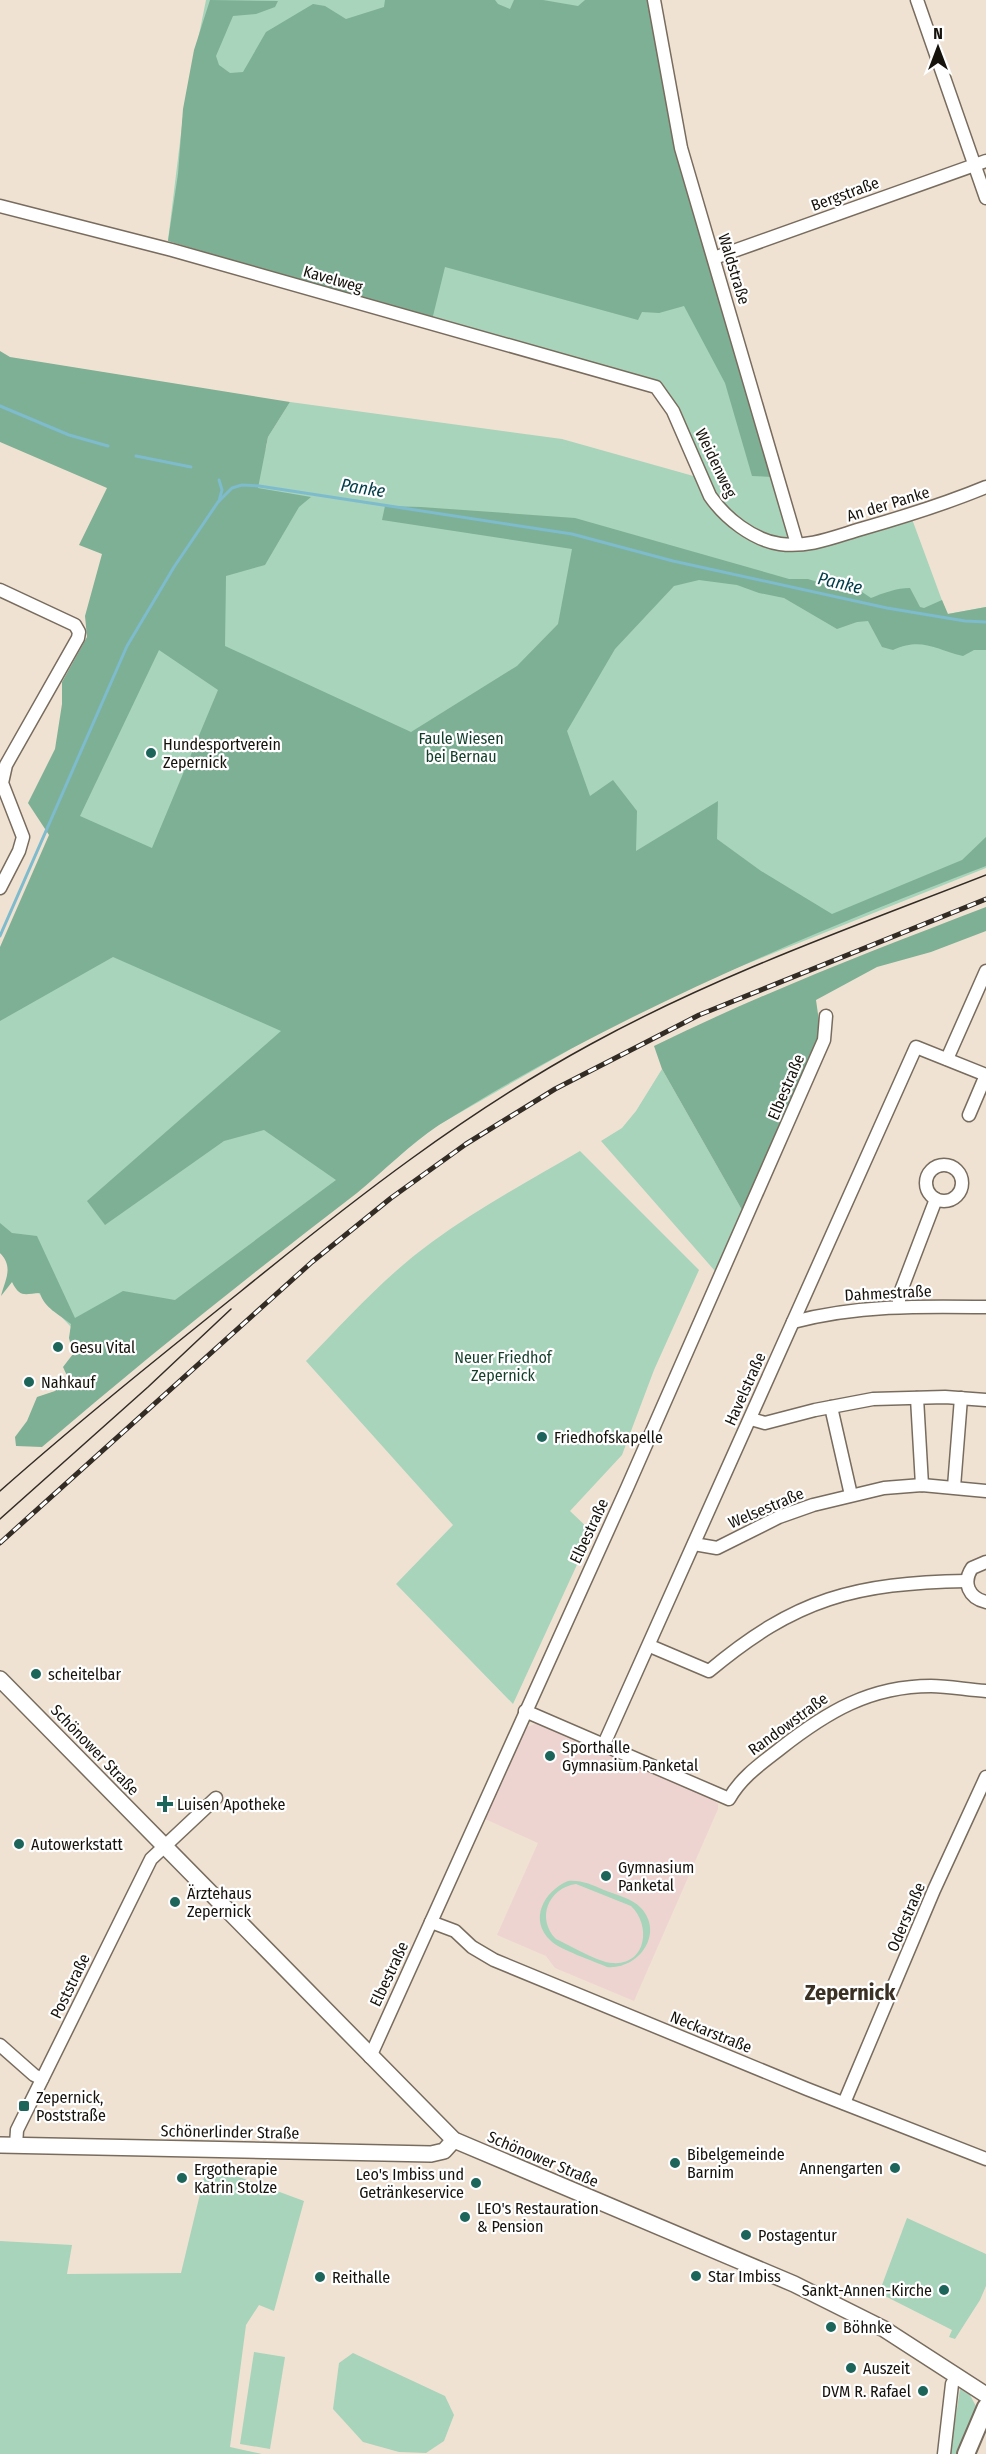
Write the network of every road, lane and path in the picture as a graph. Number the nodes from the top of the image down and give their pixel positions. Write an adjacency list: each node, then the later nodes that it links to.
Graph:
1 (654, 0): 6 (street, Waldstraße)
2 (917, 0): 3 (street)
3 (980, 163): 4 (street); 6 (street, Bergstraße)
4 (986, 198)
5 (0, 206): 7 (street, Kavelweg)
6 (714, 258): 9 (street, Waldstraße)
7 (657, 387): 9 (street, Weidenweg)
8 (986, 487): 9 (street, An der Panke)
9 (796, 544)
10 (0, 590): 11 (street)
11 (0, 888)
12 (986, 971): 14 (street)
13 (826, 1016): 37 (street, Elbestraße)
14 (947, 1059): 15 (street); 20 (street, Havelstraße)
15 (986, 1075): 16 (street)
16 (969, 1115)
17 (936, 1199): 18 (street)
18 (899, 1306): 19 (street, Dahmestraße); 20 (street, Dahmestraße)
19 (986, 1307)
20 (793, 1322): 25 (street, Havelstraße)
21 (917, 1398): 22 (street); 24 (street); 26 (street)
22 (961, 1398): 23 (street); 27 (street)
23 (986, 1400)
24 (831, 1407): 25 (street); 29 (street)
25 (751, 1419): 30 (street, Havelstraße)
26 (922, 1485): 27 (street, Welsestraße); 29 (street, Welsestraße)
27 (954, 1487): 28 (street, Welsestraße)
28 (986, 1491)
29 (850, 1495): 30 (street, Welsestraße)
30 (694, 1544): 34 (street, Havelstraße)
31 (986, 1562): 32 (street)
32 (967, 1581): 33 (street); 34 (street)
33 (986, 1602)
34 (650, 1646): 38 (street, Havelstraße)
35 (0, 1678): 41 (street, Schönower Straße)
36 (986, 1691): 38 (street, Randowstraße)
37 (525, 1711): 38 (street); 42 (street, Elbestraße)
38 (604, 1744)
39 (986, 1777): 46 (street, Oderstraße)
40 (216, 1798): 41 (street)
41 (164, 1847): 44 (street, Schönower Straße); 45 (street, Poststraße)
42 (431, 1922): 44 (street, Elbestraße); 46 (street, Neckarstraße)
43 (0, 2045): 45 (street)
44 (370, 2057): 47 (street, Schönower Straße)
45 (42, 2079): 49 (street, Poststraße)
46 (844, 2103): 50 (street, Neckarstraße)
47 (454, 2140): 49 (street, Schönerlinder Straße); 51 (street, Schönower Straße)
48 (0, 2145): 49 (street, Schönerlinder Straße)
49 (16, 2145)
50 (986, 2159)
51 (957, 2377): 52 (street, Schönower Straße); 54 (street)
52 (986, 2395)
53 (986, 2407): 55 (main road)
54 (944, 2454)
55 (966, 2454)

